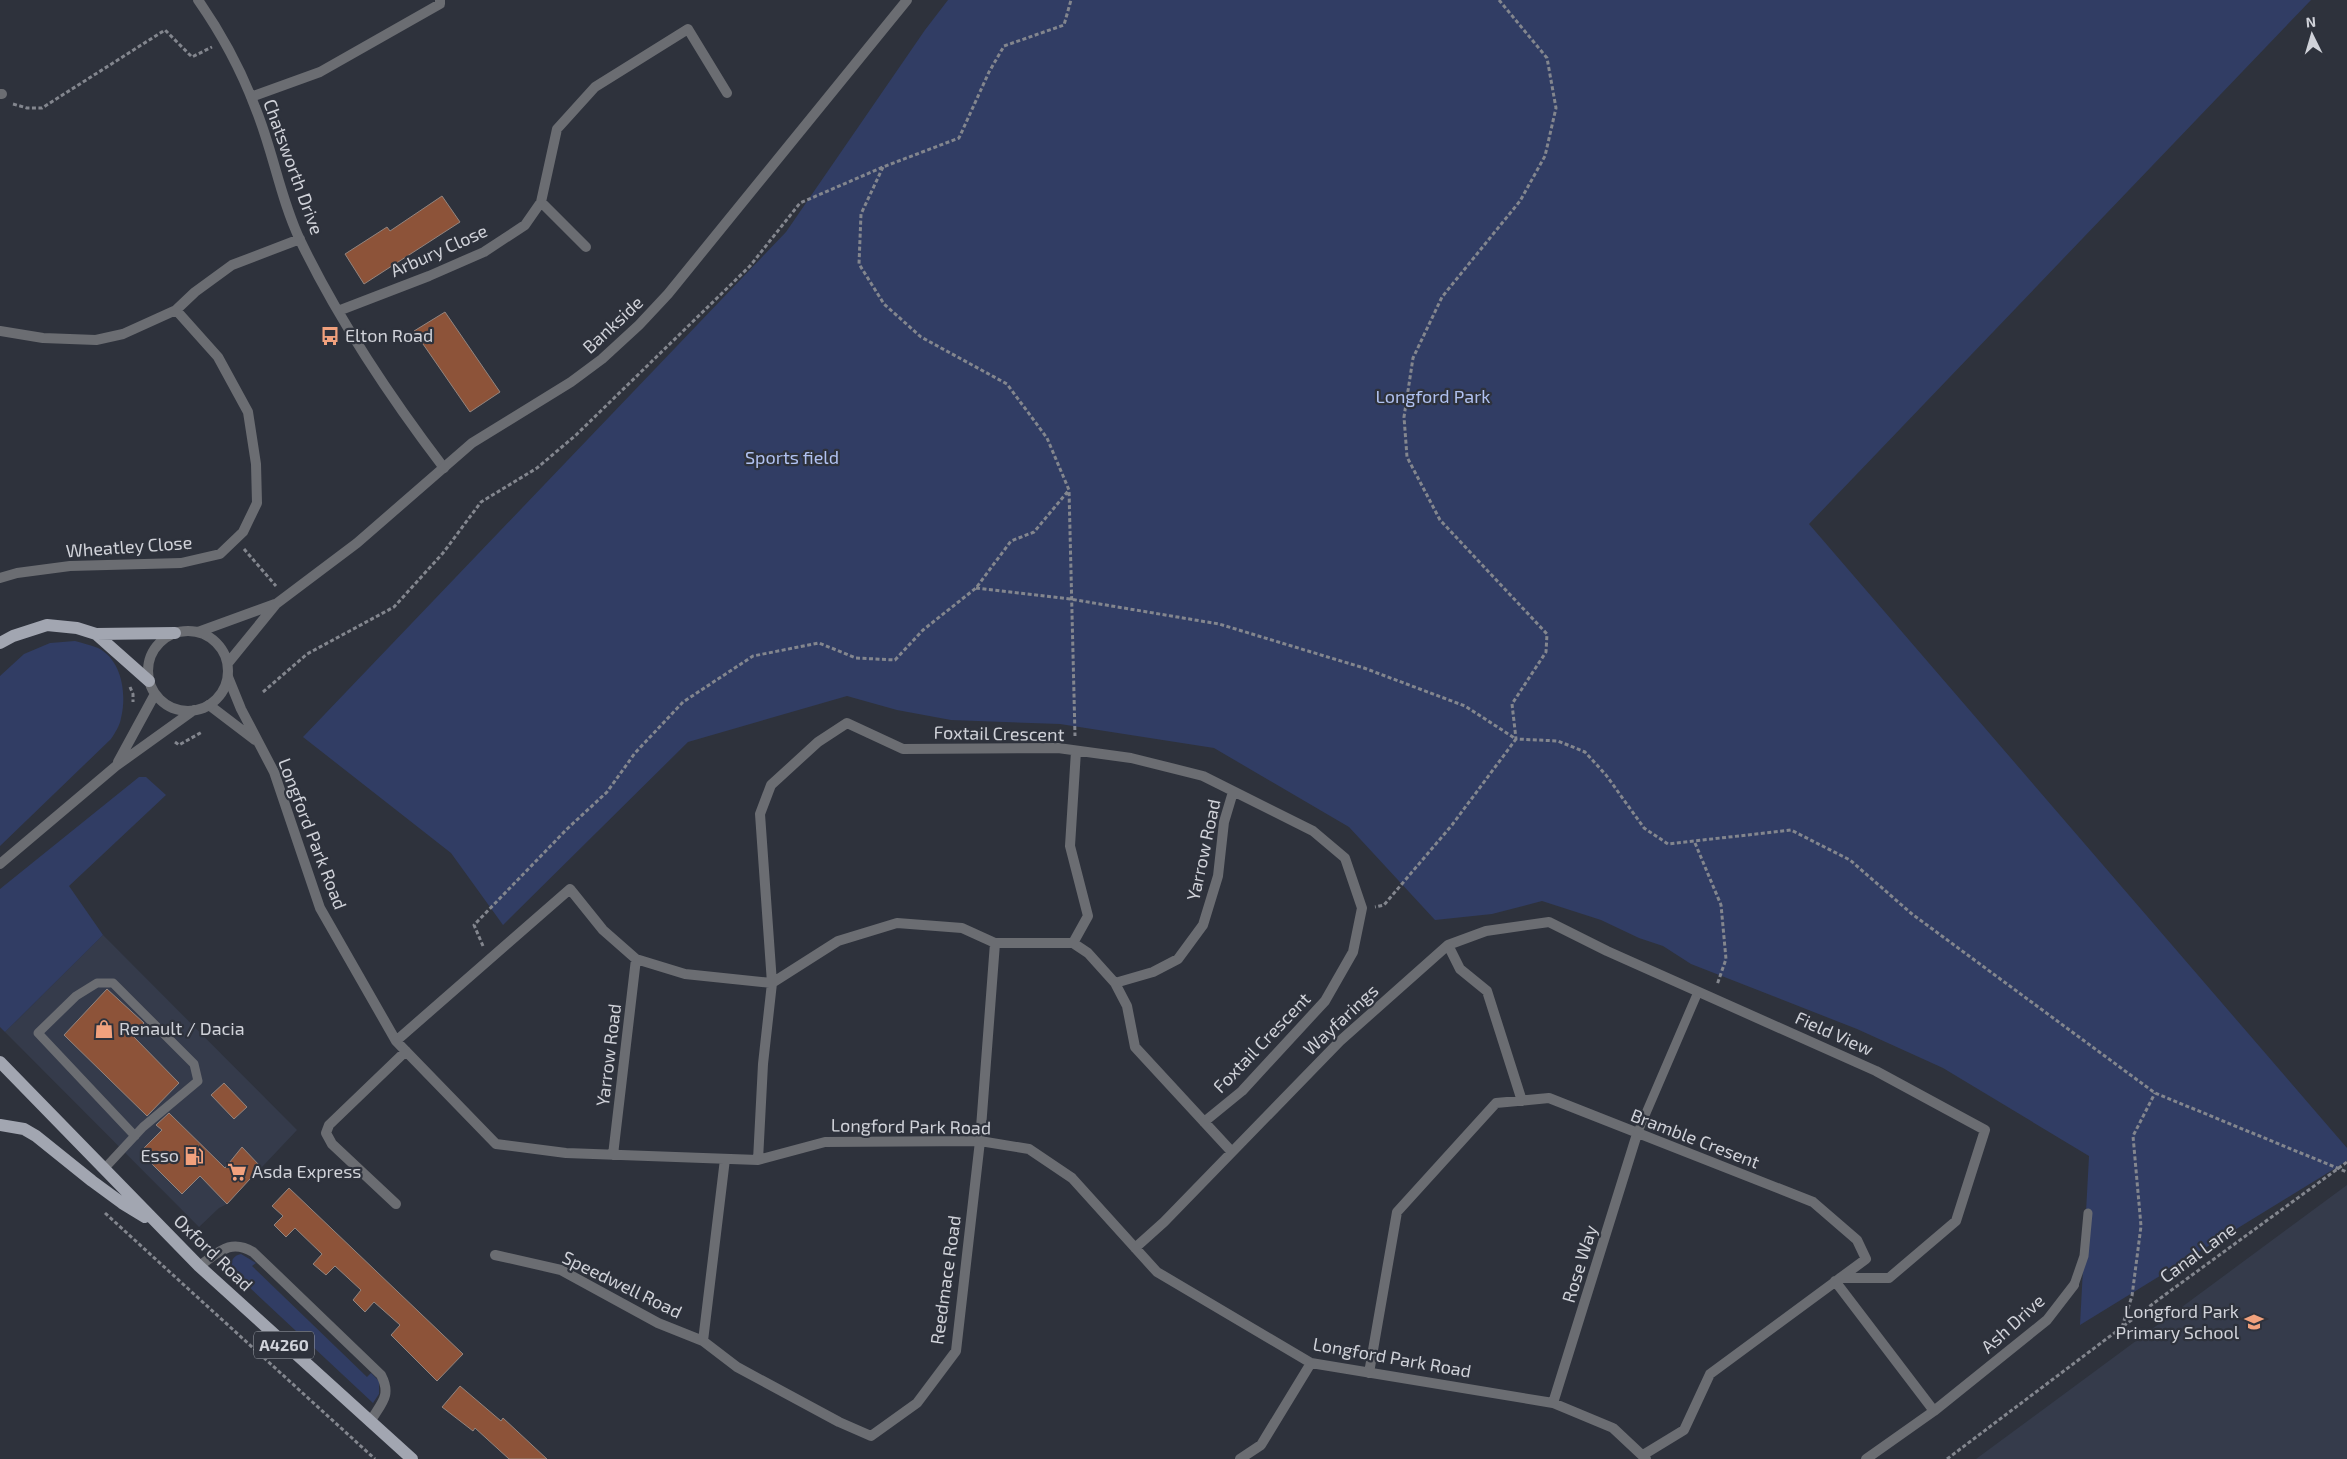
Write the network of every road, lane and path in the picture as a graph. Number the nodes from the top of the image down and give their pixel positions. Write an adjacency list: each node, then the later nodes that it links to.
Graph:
1 (198, 0): 6 (street, Chatsworth Drive)
2 (440, 0): 9 (street)
3 (906, 0): 17 (street, Bankside)
4 (1071, 0): 10 (path)
5 (1499, 0): 36 (path)
6 (223, 40): 8 (path); 9 (street, Chatsworth Drive)
7 (727, 93): 11 (street, Arbury Close)
8 (1, 94)
9 (251, 97): 12 (street, Chatsworth Drive)
10 (883, 167): 18 (path); 32 (path)
11 (541, 202): 13 (street); 15 (street, Arbury Close)
12 (300, 239): 14 (street); 15 (street, Chatsworth Drive)
13 (586, 247)
14 (176, 310): 16 (street); 19 (street, Wheatley Close)
15 (338, 311): 17 (street, Chatsworth Drive)
16 (0, 331)
17 (444, 468): 22 (street, Bankside)
18 (1069, 490): 21 (path); 23 (path)
19 (236, 539): 20 (street, Wheatley Close); 22 (path)
20 (0, 578)
21 (976, 588): 23 (path); 47 (path)
22 (286, 597): 24 (street, Bankside)
23 (1070, 599): 36 (path); 38 (path)
24 (276, 604): 25 (street, Bankside); 29 (street, Bankside)
25 (198, 632): 26 (street); 29 (street)
26 (175, 633): 27 (main road); 31 (street)
27 (96, 634): 28 (main road); 31 (main road)
28 (0, 644)
29 (228, 663): 30 (street)
30 (228, 677): 34 (street); 37 (street, Longford Park Road)
31 (149, 681): 33 (street)
32 (263, 692)
33 (155, 694): 35 (street); 39 (street)
34 (209, 705): 35 (street); 37 (street, Longford Park Road)
35 (194, 710): 39 (street)
36 (1516, 739): 41 (path); 43 (path)
37 (258, 742): 53 (street, Longford Park Road)
38 (1076, 751): 40 (street, Foxtail Crescent); 45 (street); 50 (street, Foxtail Crescent)
39 (116, 766): 42 (street)
40 (1233, 792): 43 (street, Foxtail Crescent); 49 (street, Yarrow Road)
41 (1695, 842): 52 (path); 56 (path)
42 (0, 864)
43 (1362, 908): 58 (street, Foxtail Crescent)
44 (996, 942): 45 (street); 50 (street); 62 (street)
45 (1073, 943): 49 (street)
46 (1448, 945): 51 (street, Field View); 57 (street); 63 (street, Wayfarings)
47 (483, 948)
48 (636, 959): 50 (street); 53 (street); 64 (street, Yarrow Road)
49 (1115, 983): 58 (street)
50 (772, 984): 66 (street)
51 (1698, 992): 52 (street, Field View); 60 (lane)
52 (1712, 997): 78 (street, Field View)
53 (396, 1041): 54 (street, Longford Park Road)
54 (406, 1051): 64 (street, Longford Park Road); 71 (street)
55 (0, 1062): 69 (main road, Oxford Road / A4260)
56 (2155, 1093): 68 (path); 80 (path)
57 (1522, 1101): 60 (street, Bramble Cresent); 83 (street, Bramble Cresent)
58 (1204, 1122): 63 (street)
59 (0, 1125): 74 (main road)
60 (1637, 1134): 78 (street, Bramble Cresent); 84 (street, Rose Way)
61 (134, 1136): 61 (lane); 69 (lane)
62 (980, 1141): 66 (street, Longford Park Road); 75 (street, Longford Park Road); 81 (street, Reedmace Road)
63 (1231, 1151): 75 (street, Wayfarings)
64 (613, 1155): 65 (street, Longford Park Road)
65 (725, 1159): 66 (street, Longford Park Road); 81 (street)
66 (758, 1160)
67 (2347, 1162): 68 (path, Canal Lane)
68 (2338, 1168): 70 (path); 80 (path, Canal Lane)
69 (104, 1169): 74 (main road, Oxford Road / A4260)
70 (2347, 1172)
71 (396, 1204)
72 (104, 1212): 89 (path)
73 (2088, 1213): 79 (lane, Ash Drive)
74 (160, 1226): 77 (main road, Oxford Road / A4260)
75 (1135, 1248): 82 (street, Longford Park Road)
76 (495, 1255): 81 (street, Speedwell Road)
77 (199, 1266): 86 (main road, Oxford Road / A4260); 86 (street)
78 (1838, 1280): 85 (street); 88 (street, Bramble Cresent)
79 (2074, 1285): 85 (street, Ash Drive)
80 (2122, 1327): 93 (path, Canal Lane)
81 (704, 1341)
82 (1311, 1363): 83 (street, Longford Park Road); 87 (street)
83 (1369, 1372): 84 (street, Longford Park Road)
84 (1553, 1403): 88 (street, Longford Park Road)
85 (1934, 1411): 92 (street, Ash Drive)
86 (370, 1422): 90 (main road, Oxford Road / A4260)
87 (1252, 1456): 91 (street)
88 (1644, 1457)
89 (374, 1459)
90 (412, 1459)
91 (1240, 1459)
92 (1866, 1459)
93 (1947, 1459)

